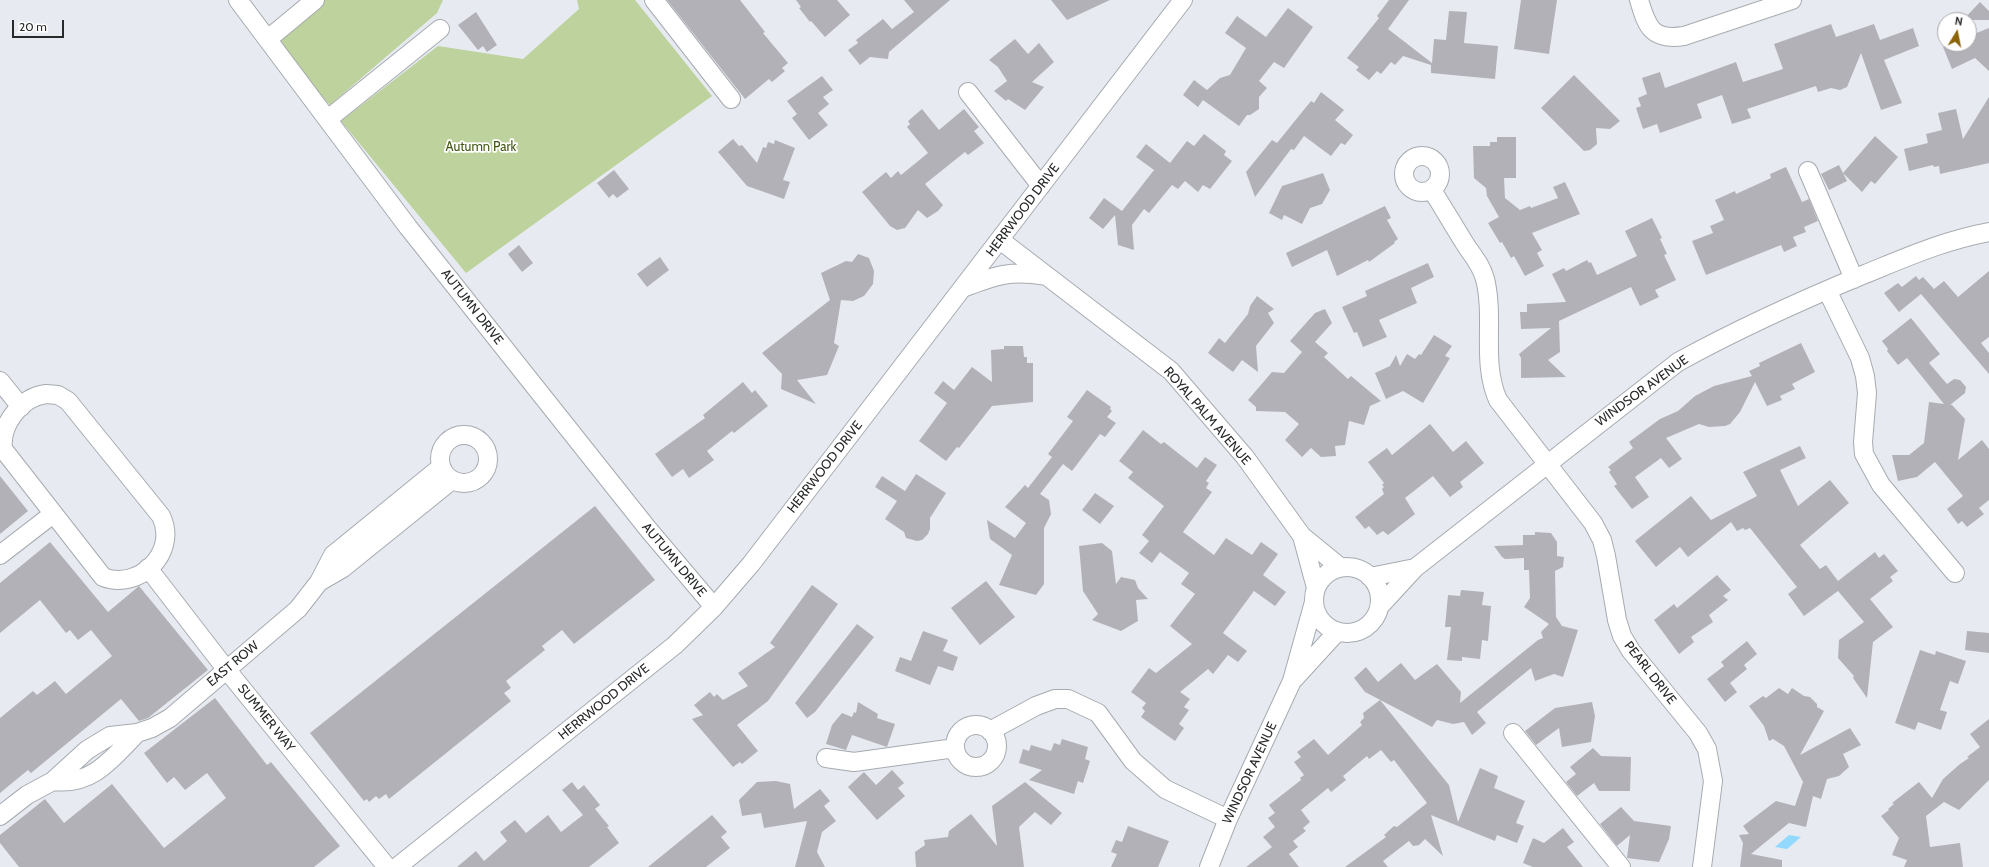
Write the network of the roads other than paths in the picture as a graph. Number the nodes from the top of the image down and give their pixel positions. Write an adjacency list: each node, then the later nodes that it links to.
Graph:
1 (315, 0): 8 (street)
2 (654, 0): 10 (street)
3 (1183, 0): 13 (street, HERRWOOD DRIVE)
4 (1639, 0): 5 (street)
5 (1792, 0)
6 (242, 1): 8 (street, AUTUMN DRIVE)
7 (440, 29): 11 (street)
8 (268, 39): 11 (street, AUTUMN DRIVE)
9 (968, 92): 13 (street)
10 (730, 98)
11 (328, 119): 34 (street, AUTUMN DRIVE)
12 (1808, 171): 18 (street)
13 (1041, 186): 16 (street, HERRWOOD DRIVE)
14 (1432, 190): 23 (street, PEARL DRIVE)
15 (1989, 232): 18 (street, WINDSOR AVENUE)
16 (1000, 240): 17 (street, ROYAL PALM AVENUE); 19 (street, HERRWOOD DRIVE)
17 (1047, 276): 19 (street); 26 (street, ROYAL PALM AVENUE)
18 (1854, 279): 20 (street, WINDSOR AVENUE)
19 (963, 288): 34 (street, HERRWOOD DRIVE)
20 (1827, 290): 23 (street, WINDSOR AVENUE); 31 (street)
21 (0, 381): 22 (street)
22 (21, 407): 25 (street); 29 (street)
23 (1547, 463): 30 (street, WINDSOR AVENUE); 49 (street, PEARL DRIVE)
24 (447, 474): 37 (street, EAST ROW)
25 (53, 514): 27 (street); 29 (street)
26 (1302, 536): 28 (street, ROYAL PALM AVENUE); 33 (street, ROYAL PALM AVENUE)
27 (0, 554)
28 (1340, 567): 32 (street); 33 (street)
29 (148, 568): 37 (street, SUMMER WAY)
30 (1415, 568): 32 (street, WINDSOR AVENUE); 35 (street, WINDSOR AVENUE)
31 (1955, 573)
32 (1370, 577): 35 (street)
33 (1315, 595): 36 (street); 38 (street, WINDSOR AVENUE)
34 (714, 606): 46 (street, HERRWOOD DRIVE)
35 (1379, 607): 36 (street)
36 (1337, 632): 38 (street, WINDSOR AVENUE)
37 (226, 669): 43 (street, EAST ROW); 45 (street, SUMMER WAY)
38 (1292, 681): 44 (street, WINDSOR AVENUE)
39 (990, 730): 41 (street); 41 (street); 44 (street)
40 (1514, 733): 48 (street)
41 (955, 748): 42 (street)
42 (826, 758)
43 (0, 816)
44 (1228, 819): 47 (street, WINDSOR AVENUE)
45 (387, 867)
46 (397, 867)
47 (1209, 867)
48 (1621, 867)
49 (1702, 867)

